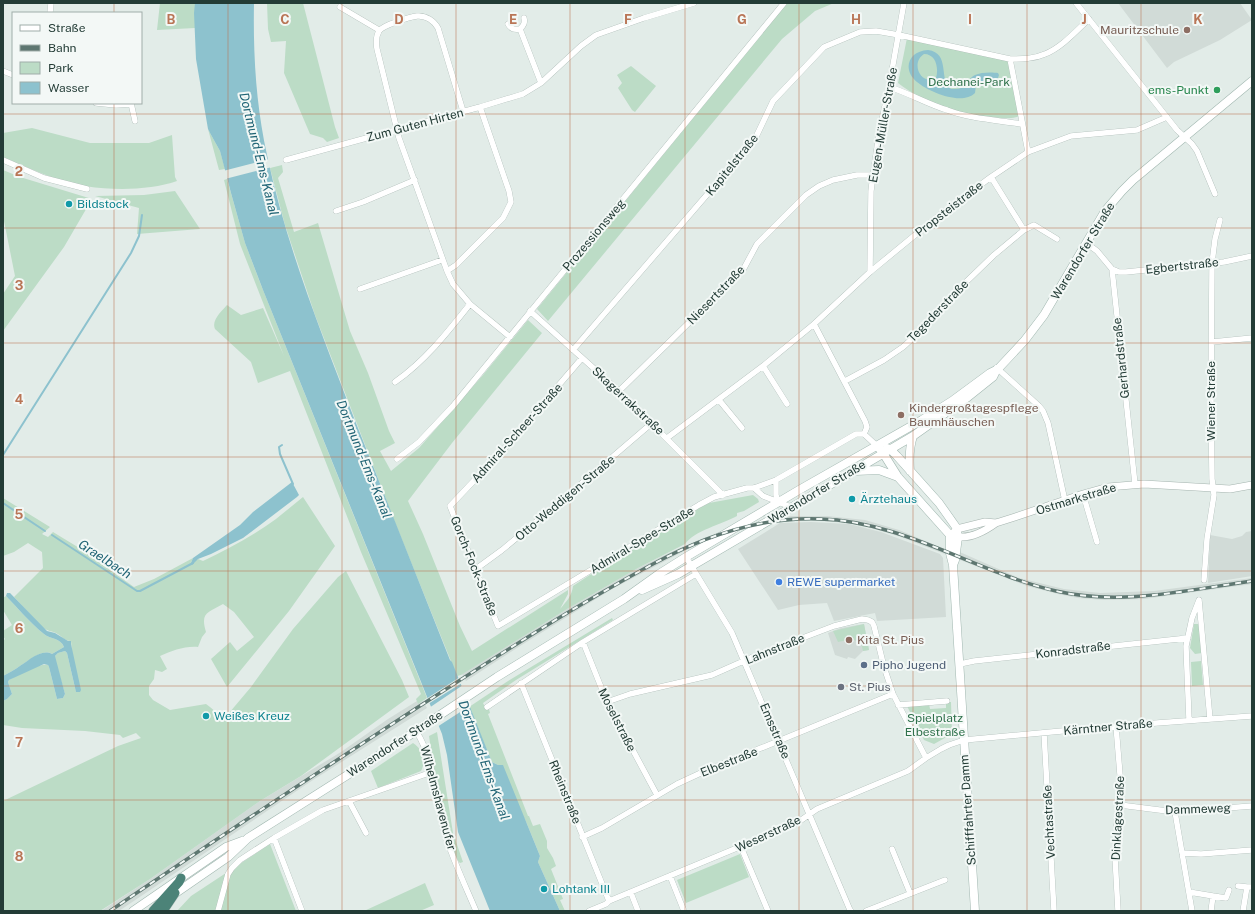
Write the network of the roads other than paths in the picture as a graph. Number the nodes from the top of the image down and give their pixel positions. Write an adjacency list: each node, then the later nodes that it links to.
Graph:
1 (694, 3): 14 (street, Zum Guten Hirten)
2 (784, 3): 46 (street, Prozessionsweg)
3 (904, 3): 11 (street, Eugen-Müller-Straße)
4 (1076, 3): 7 (street)
5 (340, 7): 10 (street)
6 (524, 18): 9 (street)
7 (1089, 20): 12 (street, Kapitelstraße); 20 (street)
8 (508, 24): 9 (street)
9 (520, 29): 14 (street)
10 (379, 30): 19 (street); 23 (street)
11 (899, 34): 12 (street, Kapitelstraße); 15 (street, Eugen-Müller-Straße); 51 (street, Kapitelstraße)
12 (1010, 59): 22 (street)
13 (1252, 81): 24 (main road, Warendorfer Straße)
14 (541, 83): 18 (street, Zum Guten Hirten)
15 (890, 87): 22 (street); 28 (street, Eugen-Müller-Straße)
16 (106, 104): 17 (street)
17 (131, 104): 21 (street)
18 (480, 107): 19 (street, Zum Guten Hirten); 42 (street)
19 (462, 112): 23 (street, Zum Guten Hirten)
20 (1167, 117): 24 (street); 25 (street, Propsteistraße)
21 (135, 121)
22 (1022, 124): 25 (street)
23 (397, 129): 27 (street, Zum Guten Hirten); 30 (street)
24 (1184, 137): 32 (street); 37 (main road, Warendorfer Straße)
25 (1028, 152): 29 (street, Propsteistraße)
26 (3, 160): 31 (street)
27 (286, 160)
28 (873, 175): 43 (street, Eugen-Müller-Straße); 57 (street, Niesertstraße)
29 (991, 177): 35 (street); 43 (street, Propsteistraße)
30 (415, 180): 33 (street); 39 (street)
31 (87, 189)
32 (1215, 194)
33 (336, 211)
34 (1220, 220): 40 (street, Wiener Straße)
35 (1024, 230): 36 (street); 55 (street, Tegederstraße)
36 (1057, 239)
37 (1086, 244): 41 (street); 54 (main road, Warendorfer Straße)
38 (1252, 256): 40 (street, Egbertstraße)
39 (442, 260): 42 (street); 44 (street)
40 (1212, 263): 41 (street, Egbertstraße); 50 (street, Wiener Straße)
41 (1112, 269): 73 (street, Gerhardstraße)
42 (447, 271): 45 (street)
43 (870, 272): 47 (street, Propsteistraße)
44 (360, 289)
45 (470, 304): 48 (street); 56 (street)
46 (530, 311): 48 (street, Prozessionsweg); 51 (street, Skagerrakstraße)
47 (814, 324): 53 (street, Propsteistraße); 55 (street)
48 (510, 337): 68 (street, Prozessionsweg)
49 (1252, 338): 50 (street)
50 (1212, 342): 76 (street, Wiener Straße)
51 (573, 350): 52 (street, Skagerrakstraße)
52 (582, 358): 57 (street, Skagerrakstraße); 81 (street, Admiral-Scheer-Straße)
53 (763, 366): 58 (street, Propsteistraße); 59 (street)
54 (998, 369): 63 (main road, Warendorfer Straße); 65 (main road, Warendorfer Straße); 79 (street)
55 (845, 381): 62 (street)
56 (395, 382)
57 (619, 392): 60 (street, Skagerrakstraße)
58 (719, 400): 61 (street); 64 (street, Propsteistraße)
59 (787, 404)
60 (652, 423): 64 (street, Skagerrakstraße); 87 (street, Otto-Weddigen-Straße)
61 (742, 428)
62 (864, 434): 65 (street); 72 (street)
63 (913, 436): 66 (main road, Warendorfer Straße); 69 (main road)
64 (667, 438): 78 (street, Skagerrakstraße)
65 (876, 446): 66 (main road); 67 (main road); 80 (main road, Warendorfer Straße)
66 (890, 449): 67 (main road, Warendorfer Straße); 69 (main road)
67 (883, 453): 70 (main road, Warendorfer Straße); 71 (main road)
68 (397, 459)
69 (910, 471): 83 (main road)
70 (852, 472): 71 (main road); 82 (main road, Warendorfer Straße)
71 (898, 477): 83 (main road)
72 (776, 480): 75 (street); 80 (street, Warendorfer Straße)
73 (1135, 484): 76 (street, Ostmarkstraße); 77 (street, Ostmarkstraße)
74 (1252, 484): 76 (street, Ostmarkstraße)
75 (754, 488): 78 (street, Admiral-Spee-Straße); 80 (street)
76 (1213, 488): 89 (street, Wiener Straße)
77 (1083, 494): 79 (street, Ostmarkstraße); 84 (street)
78 (723, 495): 91 (street, Admiral-Spee-Straße)
79 (1065, 500): 83 (street, Ostmarkstraße)
80 (778, 502): 82 (street); 85 (main road, Warendorfer Straße)
81 (450, 506): 87 (street, Gorch-Fock-Straße)
82 (791, 507): 86 (main road, Warendorfer Straße)
83 (955, 534): 95 (main road, Schifffahrter Damm)
84 (1097, 542)
85 (686, 557): 86 (street, Emsstraße); 90 (main road, Warendorfer Straße)
86 (691, 566): 88 (street, Emsstraße); 90 (main road, Warendorfer Straße)
87 (476, 569): 91 (street, Gorch-Fock-Straße)
88 (696, 574): 93 (street); 94 (street, Emsstraße)
89 (1204, 580)
90 (624, 599): 106 (main road, Warendorfer Straße)
91 (498, 626)
92 (1188, 638): 95 (street, Konradstraße); 103 (street); 104 (street)
93 (583, 642): 96 (street); 99 (street, Moselstraße)
94 (745, 660): 97 (street, Lahnstraße); 99 (street, Lahnstraße); 109 (street, Emsstraße)
95 (960, 664): 108 (main road, Schifffahrter Damm)
96 (521, 683): 101 (street); 119 (street, Rheinstraße)
97 (893, 694): 100 (street); 109 (street, Elbestraße)
98 (947, 701): 100 (street)
99 (607, 702): 112 (street, Moselstraße)
100 (898, 705): 110 (street)
101 (487, 707)
102 (1252, 716): 103 (street, Kärntner Straße)
103 (1210, 719): 104 (street, Kärntner Straße)
104 (1189, 720): 105 (street, Kärntner Straße)
105 (1116, 726): 107 (street, Kärntner Straße); 114 (street, Dinklagestraße)
106 (416, 731): 111 (street, Wilhelmshavenufer); 120 (main road, Warendorfer Straße)
107 (1044, 732): 108 (street, Kärntner Straße); 150 (street, Vechtastraße)
108 (964, 740): 110 (street, Weserstraße); 149 (main road, Schifffahrter Damm)
109 (779, 741): 112 (street, Elbestraße); 117 (street, Emsstraße)
110 (926, 758): 117 (street, Weserstraße)
111 (432, 772): 113 (street); 142 (street, Wilhelmshavenufer)
112 (657, 795): 119 (street, Elbestraße)
113 (349, 801): 118 (street); 121 (street)
114 (1120, 805): 116 (street, Dammeweg); 151 (street, Dinklagestraße)
115 (1252, 806): 116 (street, Dammeweg)
116 (1175, 812): 125 (street)
117 (809, 814): 122 (street, Weserstraße); 147 (street, Emsstraße)
118 (366, 833)
119 (582, 837): 137 (street, Rheinstraße)
120 (248, 838): 127 (main road, Warendorfer Straße); 133 (main road, Warendorfer Straße)
121 (274, 838): 140 (street); 141 (street)
122 (741, 846): 126 (street, Weserstraße); 146 (street)
123 (892, 849): 135 (street)
124 (1252, 850): 125 (street)
125 (1182, 853): 132 (street)
126 (670, 876): 134 (street, Weserstraße); 145 (street)
127 (182, 878): 138 (highway); 139 (main road, Warendorfer Straße)
128 (945, 880): 135 (street)
129 (1238, 886): 130 (street)
130 (1249, 887): 154 (street)
131 (1229, 890): 136 (street)
132 (1189, 892): 136 (street); 152 (street)
133 (175, 893): 138 (highway)
134 (631, 893): 137 (street, Weserstraße); 144 (street)
135 (910, 893): 148 (street)
136 (1213, 896): 153 (street)
137 (609, 901): 143 (street, Weserstraße)
138 (156, 910)
139 (133, 911)
140 (218, 911)
141 (302, 911)
142 (476, 911)
143 (589, 911)
144 (638, 911)
145 (684, 911)
146 (768, 911)
147 (851, 911)
148 (866, 911)
149 (975, 911)
150 (1054, 911)
151 (1118, 911)
152 (1192, 911)
153 (1211, 911)
154 (1243, 911)

